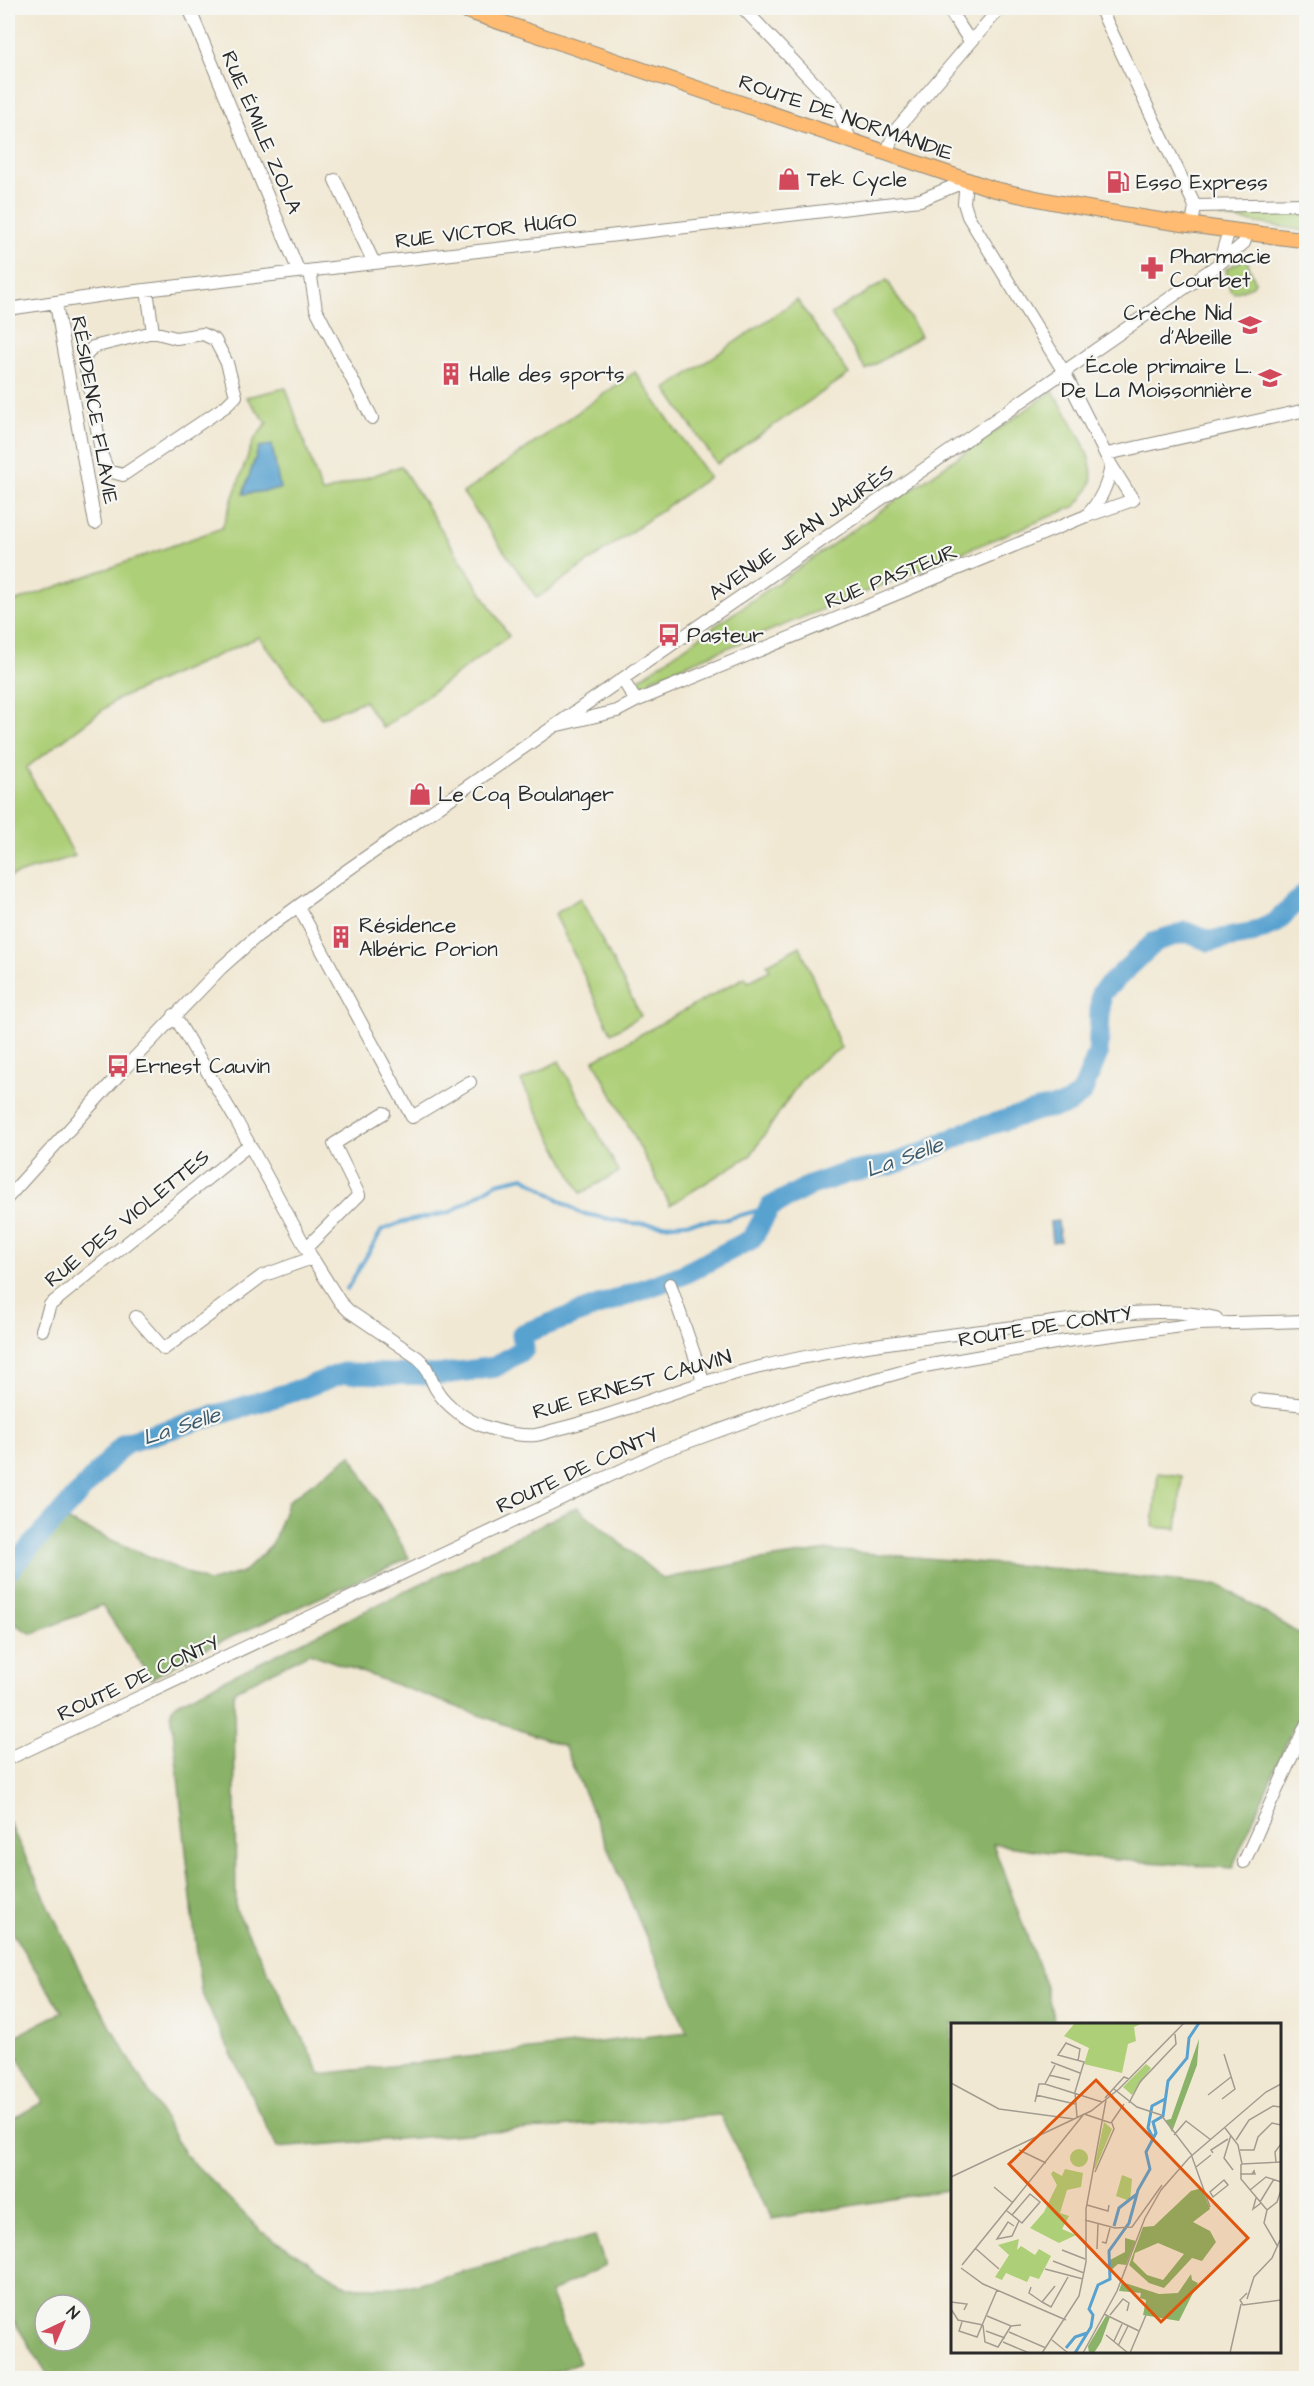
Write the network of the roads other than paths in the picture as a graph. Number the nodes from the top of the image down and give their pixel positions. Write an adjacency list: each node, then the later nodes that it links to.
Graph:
1 (189, 8): 20 (street, RUE ÉMILE ZOLA)
2 (459, 8): 8 (main road, ROUTE DE NORMANDIE)
3 (743, 8): 8 (street)
4 (948, 8): 7 (street)
5 (1000, 8): 7 (street)
6 (1100, 8): 13 (street)
7 (970, 41): 9 (street)
8 (851, 141): 9 (main road, ROUTE DE NORMANDIE)
9 (886, 154): 11 (main road, ROUTE DE NORMANDIE)
10 (335, 180): 18 (street)
11 (966, 181): 14 (main road, ROUTE DE NORMANDIE); 18 (street, RUE VICTOR HUGO); 25 (street)
12 (1306, 204): 13 (street)
13 (1195, 206): 14 (street)
14 (1192, 226): 15 (main road, ROUTE DE NORMANDIE)
15 (1229, 230): 16 (main road, ROUTE DE NORMANDIE); 19 (street)
16 (1246, 232): 17 (main road, ROUTE DE NORMANDIE); 19 (street, AVENUE JEAN JAURÈS)
17 (1306, 240)
18 (374, 262): 20 (street, RUE VICTOR HUGO)
19 (1219, 264): 25 (street, AVENUE JEAN JAURÈS)
20 (304, 271): 21 (street, RUE VICTOR HUGO); 27 (street, RUE ÉMILE ZOLA)
21 (147, 290): 22 (street, RUE VICTOR HUGO); 24 (street)
22 (56, 304): 23 (street, RUE VICTOR HUGO); 30 (street, RÉSIDENCE FLAVIE)
23 (8, 309)
24 (153, 332): 24 (street)
25 (1064, 372): 28 (street); 31 (street, AVENUE JEAN JAURÈS)
26 (1306, 410): 28 (street)
27 (372, 418)
28 (1109, 459): 29 (street); 29 (street, RUE PASTEUR)
29 (1086, 516): 32 (street, RUE PASTEUR)
30 (95, 523)
31 (623, 680): 32 (street); 33 (street, AVENUE JEAN JAURÈS)
32 (636, 701): 33 (street, RUE PASTEUR)
33 (558, 725): 34 (street, AVENUE JEAN JAURÈS)
34 (298, 906): 35 (street, AVENUE JEAN JAURÈS); 36 (street)
35 (174, 1015): 38 (street, RUE ERNEST CAUVIN); 39 (street, AVENUE JEAN JAURÈS)
36 (470, 1082)
37 (384, 1113): 40 (street)
38 (250, 1146): 40 (street, RUE ERNEST CAUVIN); 45 (street, RUE DES VIOLETTES)
39 (8, 1197)
40 (309, 1253): 42 (street); 46 (street, RUE ERNEST CAUVIN)
41 (670, 1284): 46 (street)
42 (136, 1317)
43 (1197, 1319): 44 (street); 46 (street, RUE ERNEST CAUVIN); 50 (street, ROUTE DE CONTY)
44 (1306, 1321)
45 (42, 1330)
46 (702, 1383)
47 (1257, 1400): 48 (street)
48 (1306, 1405)
49 (1306, 1725): 51 (street)
50 (8, 1759)
51 (1244, 1862)

